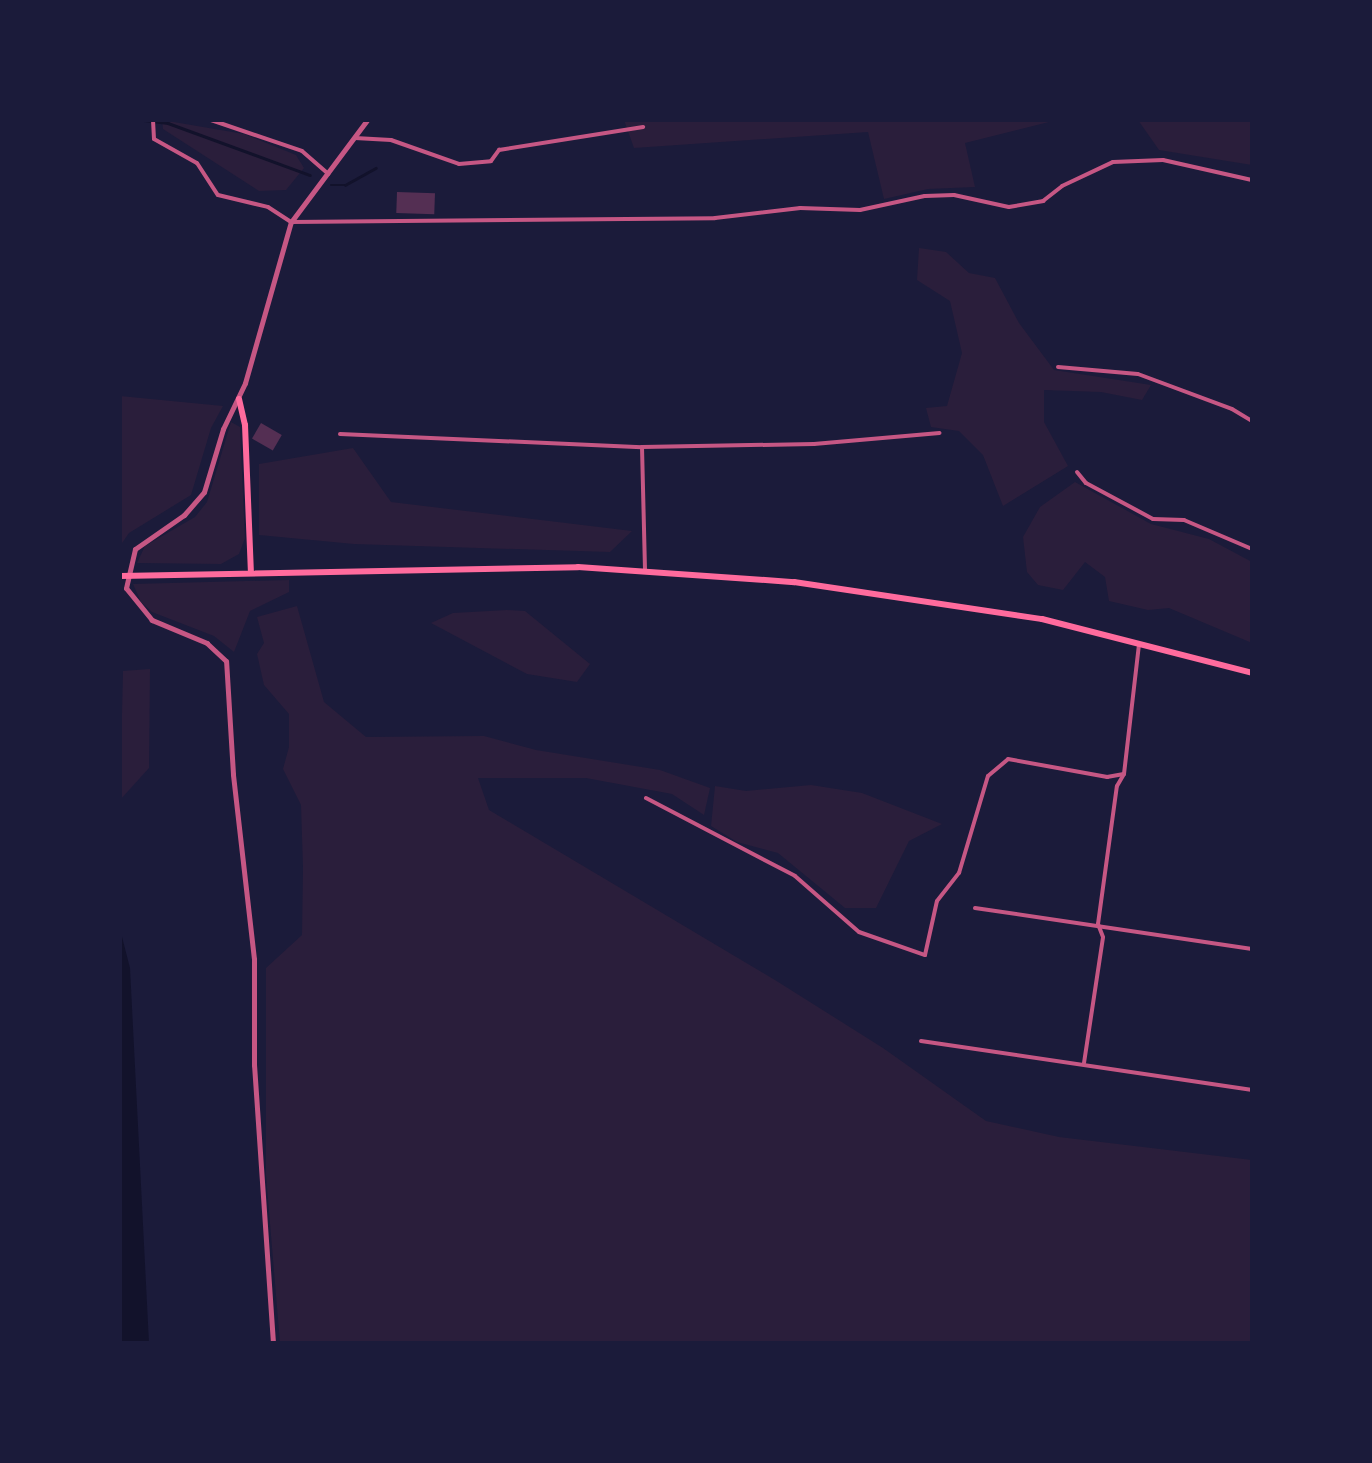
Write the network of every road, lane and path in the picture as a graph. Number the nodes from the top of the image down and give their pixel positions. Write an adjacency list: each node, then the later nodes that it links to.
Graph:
1 (153, 120): 8 (street)
2 (211, 120): 6 (street)
3 (367, 120): 5 (street)
4 (643, 127): 5 (street)
5 (355, 138): 6 (street)
6 (328, 174): 8 (street)
7 (1252, 180): 8 (street)
8 (291, 222): 10 (street)
9 (1058, 366): 11 (street)
10 (239, 399): 18 (main road); 30 (street)
11 (1252, 421)
12 (940, 432): 14 (street)
13 (340, 434): 14 (street)
14 (642, 447): 17 (street)
15 (1076, 472): 16 (street)
16 (1252, 549)
17 (645, 570): 18 (main road); 20 (main road)
18 (251, 573): 19 (main road)
19 (120, 576)
20 (1140, 641): 21 (main road); 22 (street)
21 (1252, 673)
22 (1124, 774): 23 (street); 25 (street)
23 (646, 798)
24 (975, 908): 25 (street)
25 (1098, 924): 26 (street); 28 (street)
26 (1252, 949)
27 (921, 1041): 28 (street)
28 (1084, 1063): 29 (street)
29 (1252, 1090)
30 (273, 1343)

